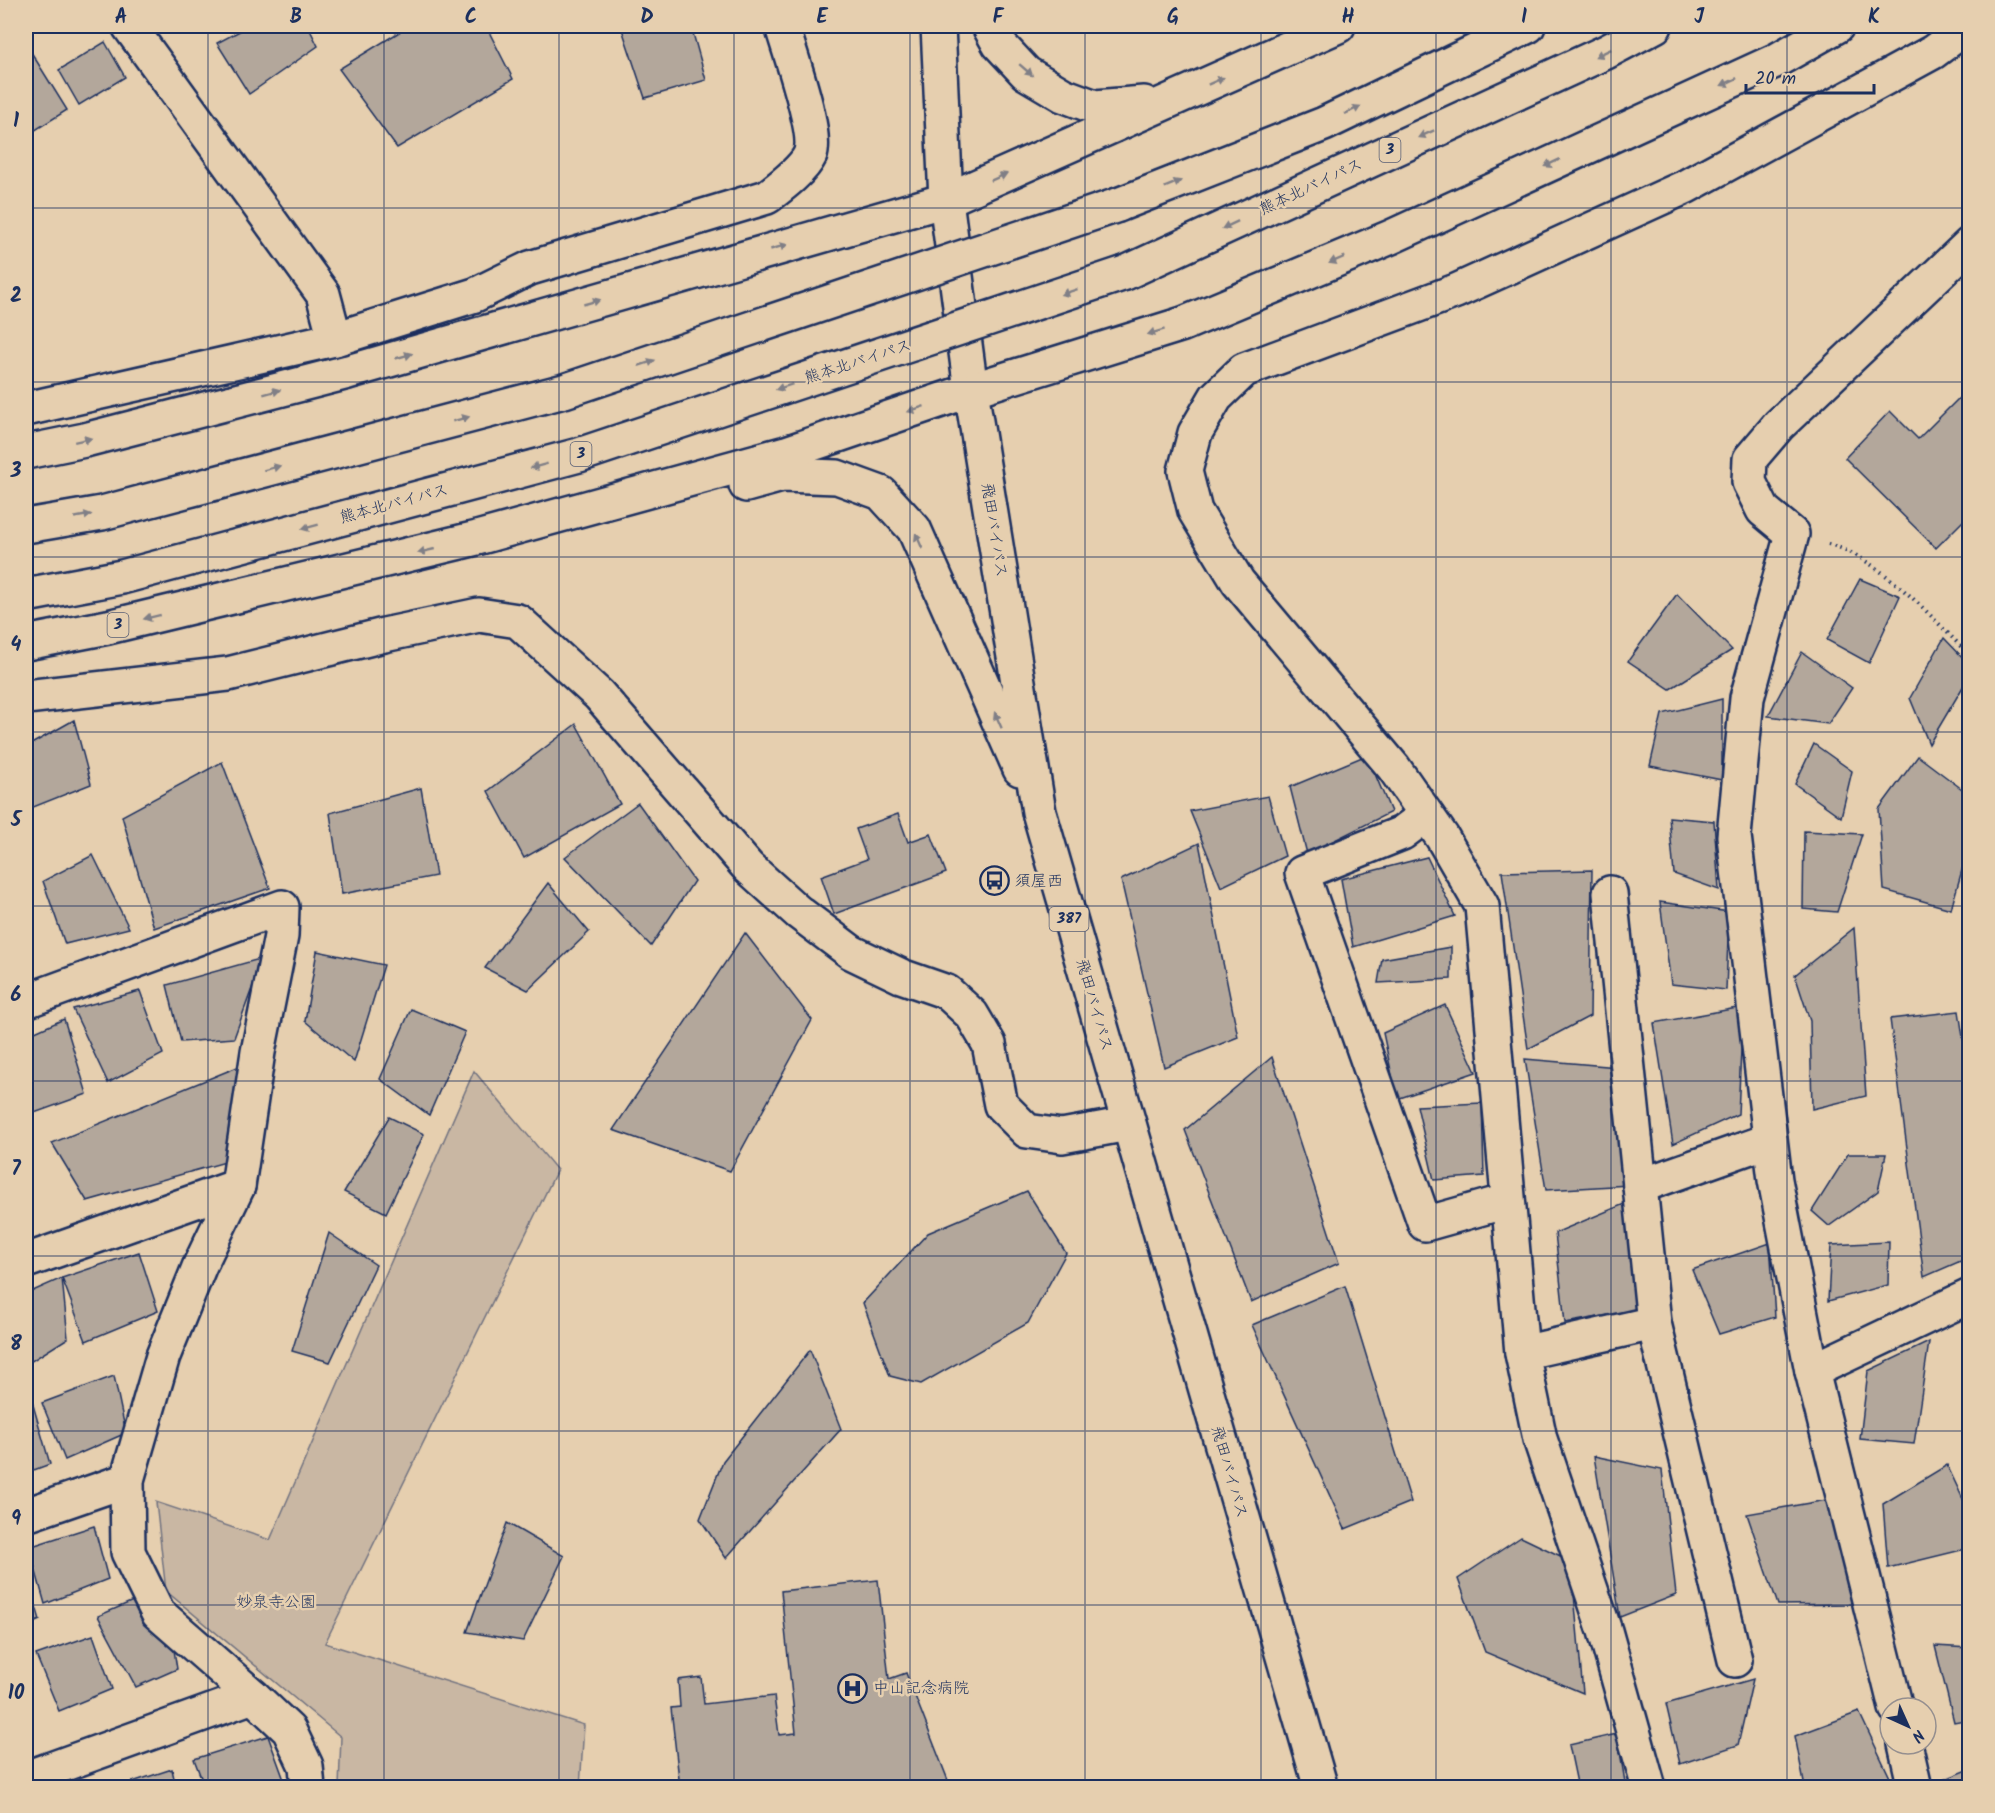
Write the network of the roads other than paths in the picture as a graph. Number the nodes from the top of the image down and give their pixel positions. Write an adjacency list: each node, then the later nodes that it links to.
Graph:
1 (129, 26): 13 (main road)
2 (782, 26): 13 (main road)
3 (938, 26): 11 (main road, 飛田バイパス / 387)
4 (989, 26): 10 (main road, one-way to 10)
5 (1338, 26): 10 (main road, one-way to 5)
6 (1528, 26): 17 (main road, one-way to 6, bridge)
7 (1655, 26): 19 (main road, 熊本北バイパス / 3, one-way to 19, bridge)
8 (1837, 26): 14 (main road, one-way to 14)
9 (1968, 26): 23 (main road)
10 (1177, 98): 11 (main road, one-way to 10)
11 (946, 200): 14 (main road, 飛田バイパス / 387); 16 (main road, one-way to 11)
12 (1970, 244): 27 (main road)
13 (335, 339): 15 (main road)
14 (971, 390): 18 (main road, 3, one-way to 18); 22 (main road, 飛田バイパス / 387)
15 (26, 409)
16 (26, 452)
17 (26, 526)
18 (477, 538): 20 (main road, 3, one-way to 20); 22 (main road, one-way to 18)
19 (26, 595)
20 (26, 644)
21 (26, 697): 26 (main road)
22 (1039, 812): 26 (main road, 飛田バイパス / 387)
23 (1426, 815): 30 (main road); 30 (main road)
24 (1610, 893): 29 (main road)
25 (26, 1001): 28 (main road)
26 (1128, 1124): 44 (main road, 飛田バイパス / 387)
27 (1770, 1140): 29 (main road); 35 (main road)
28 (238, 1186): 31 (main road); 36 (main road)
29 (1640, 1186): 33 (main road)
30 (1508, 1201): 34 (main road)
31 (26, 1261)
32 (1970, 1296): 35 (main road)
33 (1654, 1323): 34 (main road); 38 (main road)
34 (1522, 1353): 45 (main road)
35 (1812, 1371): 40 (main road)
36 (127, 1480): 37 (main road); 39 (main road)
37 (26, 1515)
38 (1735, 1660)
39 (254, 1696): 42 (main road); 43 (main road)
40 (1893, 1696)
41 (1908, 1756): 46 (main road)
42 (26, 1778)
43 (308, 1788)
44 (1321, 1788)
45 (1649, 1788)
46 (1915, 1788)

